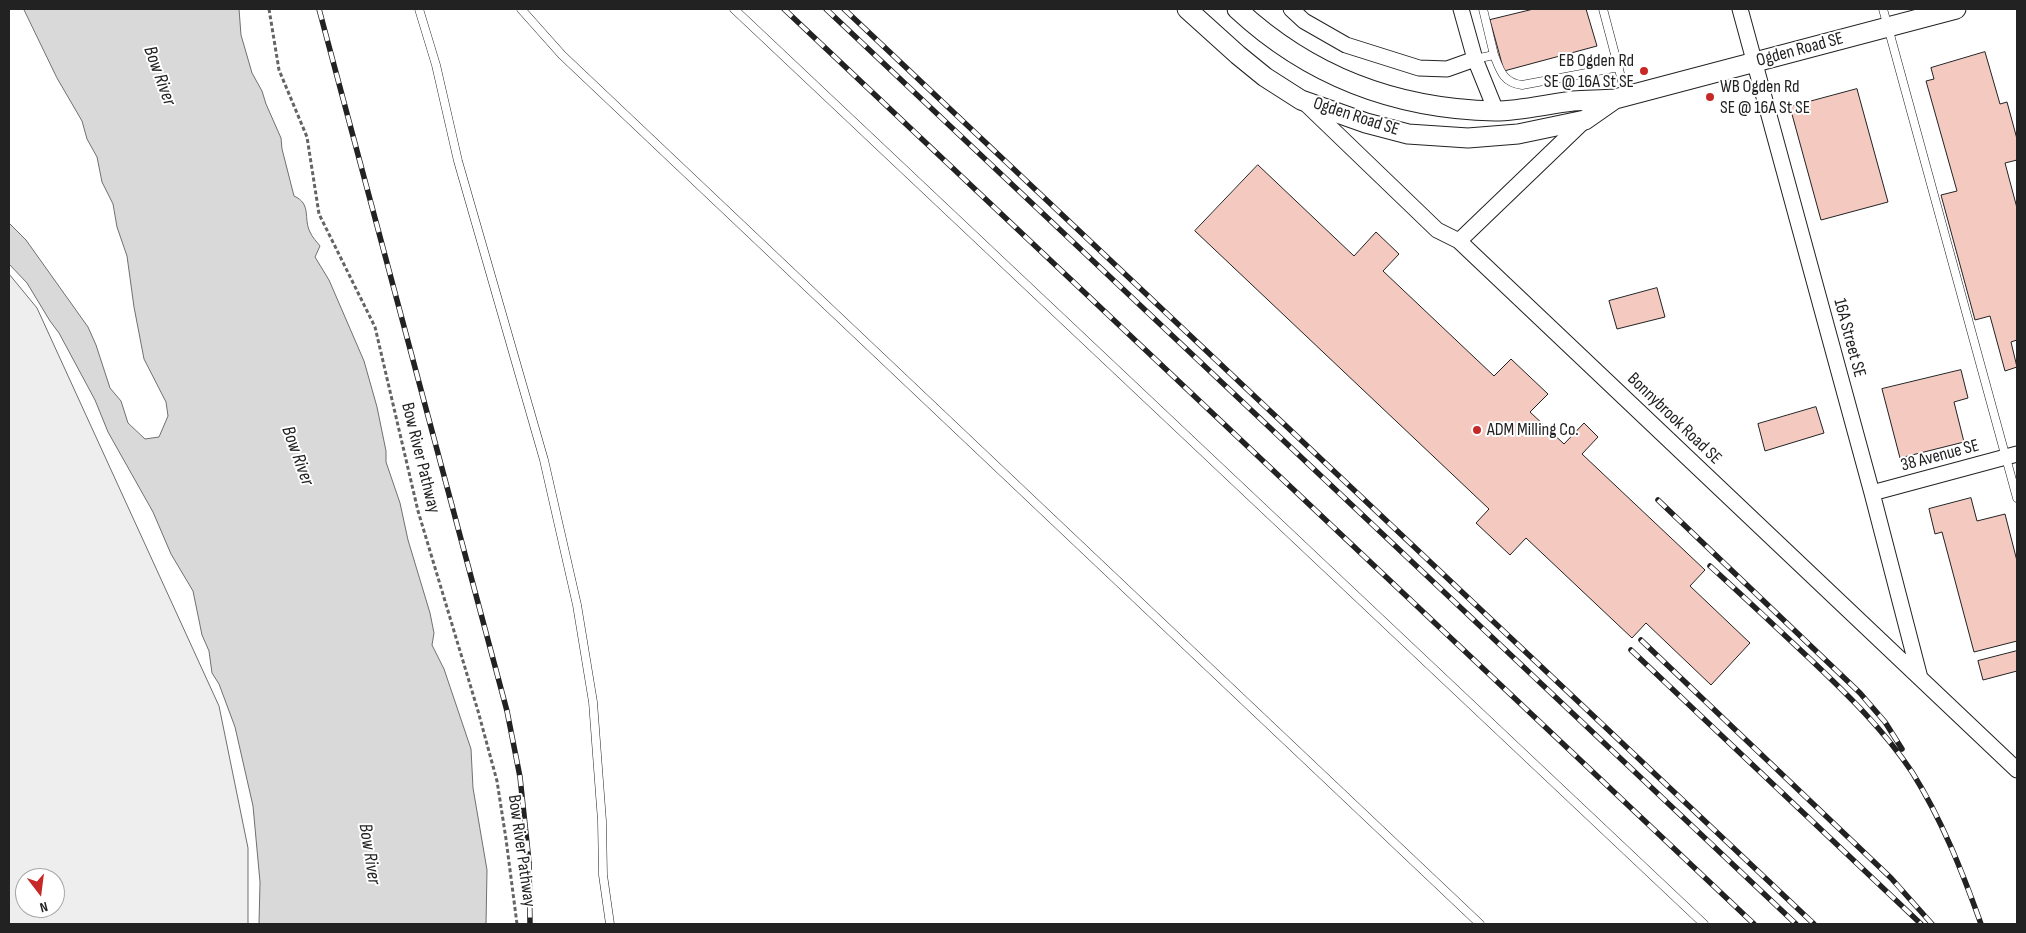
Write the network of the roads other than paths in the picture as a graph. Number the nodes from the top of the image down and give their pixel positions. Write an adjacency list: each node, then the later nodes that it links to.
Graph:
1 (419, 9): 28 (lane)
2 (521, 9): 29 (lane)
3 (734, 9): 30 (lane)
4 (1187, 9): 19 (street, Ogden Road SE)
5 (1237, 9): 20 (street, Ogden Road SE)
6 (1291, 9): 15 (street)
7 (1461, 9): 15 (street)
8 (1483, 9): 14 (lane)
9 (1603, 9): 17 (lane)
10 (1740, 9): 16 (street, 16A Street SE)
11 (1883, 9): 13 (lane)
12 (1956, 9): 13 (street, Ogden Road SE)
13 (1888, 27): 16 (street, Ogden Road SE); 23 (lane)
14 (1494, 55): 15 (lane); 17 (lane)
15 (1475, 59): 20 (street)
16 (1754, 62): 18 (street, Ogden Road SE); 24 (street, 16A Street SE)
17 (1619, 68): 18 (lane)
18 (1621, 98): 20 (street, Ogden Road SE); 21 (street, Ogden Road SE)
19 (1301, 100): 21 (street, Ogden Road SE); 22 (street, Bonnybrook Road SE)
20 (1496, 111)
21 (1585, 120): 22 (street, Ogden Road SE)
22 (1459, 241): 26 (street, Bonnybrook Road SE)
23 (2012, 456): 24 (street, 38 Avenue SE); 25 (lane)
24 (1872, 493): 26 (street, 16A Street SE)
25 (2017, 498)
26 (1920, 678): 27 (street, Bonnybrook Road SE)
27 (2017, 770)
28 (610, 924)
29 (1480, 924)
30 (1704, 924)

